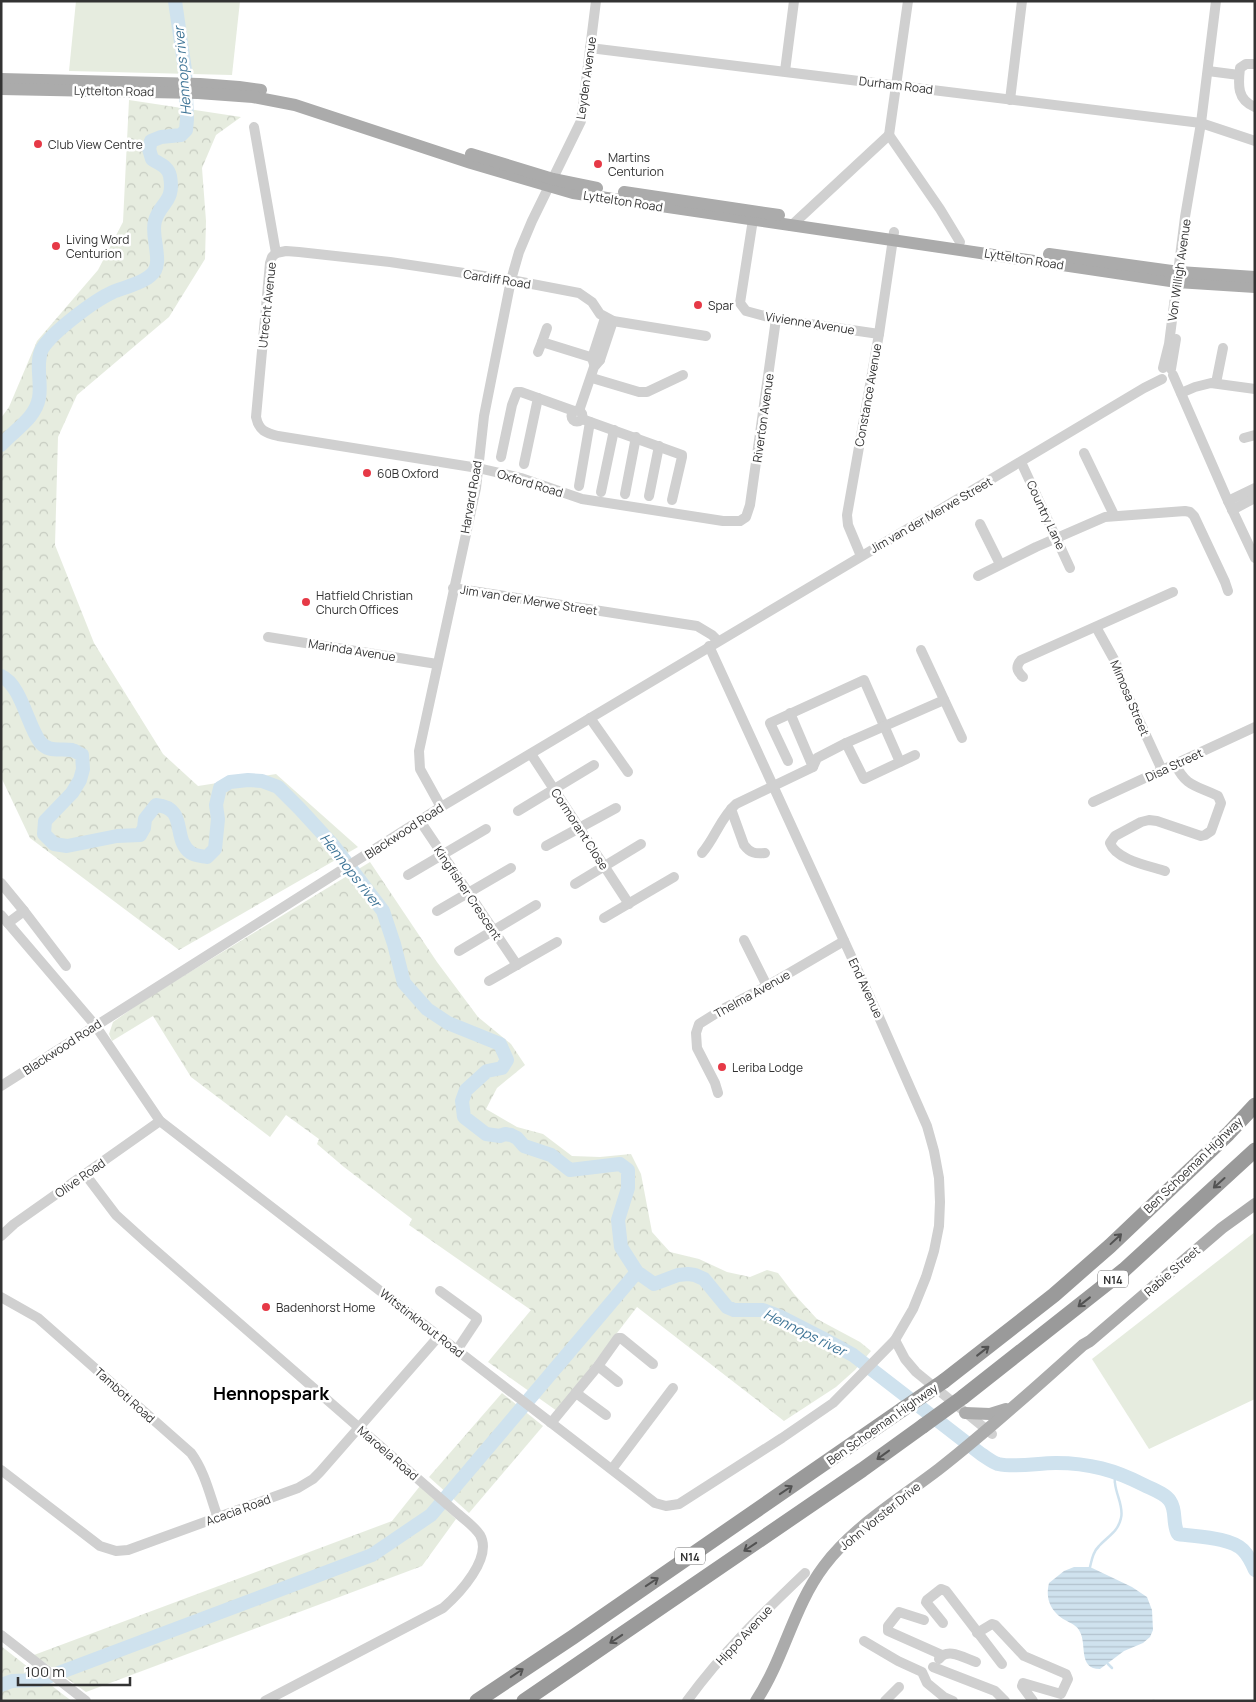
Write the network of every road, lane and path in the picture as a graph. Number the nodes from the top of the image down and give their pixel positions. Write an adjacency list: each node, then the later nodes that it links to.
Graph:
1 (596, 1): 6 (street, Leyden Avenue)
2 (794, 1): 8 (street)
3 (908, 1): 12 (street)
4 (1022, 1): 15 (street)
5 (1216, 1): 9 (street, Von Willigh Avenue)
6 (590, 48): 8 (street, Durham Road); 21 (street, Leyden Avenue)
7 (1255, 64): 10 (street)
8 (785, 71): 12 (street, Durham Road)
9 (1208, 71): 10 (street); 17 (street, Von Willigh Avenue)
10 (1239, 75): 16 (street)
11 (1, 79): 13 (main road, Lyttelton Road)
12 (896, 85): 15 (street, Durham Road); 19 (street)
13 (162, 88): 14 (main road, Lyttelton Road); 21 (main road, Lyttelton Road)
14 (1, 89)
15 (1010, 100): 17 (street, Durham Road)
16 (1255, 107)
17 (1202, 123): 20 (street, Durham Road); 27 (street, Von Willigh Avenue)
18 (254, 127): 26 (street, Utrecht Avenue)
19 (889, 136): 23 (street); 25 (street)
20 (1255, 141)
21 (551, 183): 22 (main road, Lyttelton Road); 29 (street, Harvard Road)
22 (754, 216): 23 (main road, Lyttelton Road); 32 (street, Vivienne Avenue)
23 (795, 222): 24 (main road, Lyttelton Road)
24 (894, 236): 25 (main road, Lyttelton Road); 27 (main road, Lyttelton Road); 34 (street, Constance Avenue)
25 (960, 242): 27 (main road, Lyttelton Road)
26 (276, 253): 29 (street, Cardiff Road); 47 (street, Utrecht Avenue)
27 (1181, 277): 28 (main road, Lyttelton Road); 30 (main road, Lyttelton Road); 41 (street, Von Willigh Avenue)
28 (1255, 278)
29 (511, 280): 31 (street, Cardiff Road); 57 (street, Harvard Road)
30 (1255, 287)
31 (609, 319): 35 (street); 39 (street)
32 (776, 319): 34 (street, Vivienne Avenue); 67 (street, Riverton Avenue)
33 (546, 328): 36 (street)
34 (879, 334): 70 (street, Constance Avenue)
35 (706, 336)
36 (542, 342): 38 (street); 39 (street)
37 (1223, 348): 42 (street)
38 (538, 352)
39 (595, 366): 40 (street); 46 (street)
40 (683, 374)
41 (1166, 374): 44 (street); 55 (street, Jim van der Merwe Street)
42 (1216, 383): 43 (street); 44 (street)
43 (1255, 389)
44 (1180, 392): 65 (street)
45 (538, 398): 46 (street); 54 (street); 56 (street)
46 (581, 416): 48 (street); 58 (street)
47 (258, 425): 57 (street, Oxford Road)
48 (614, 430): 50 (street); 60 (street)
49 (1255, 435): 51 (street)
50 (636, 438): 52 (street); 61 (street)
51 (1244, 438)
52 (659, 446): 62 (street); 64 (street)
53 (1084, 453): 66 (street)
54 (500, 457)
55 (1021, 462): 69 (street, Country Lane); 70 (street, Jim van der Merwe Street)
56 (524, 464)
57 (478, 468): 67 (street, Oxford Road); 75 (street, Harvard Road)
58 (579, 486)
59 (1255, 488): 65 (street)
60 (601, 492)
61 (625, 494)
62 (649, 496)
63 (1255, 498): 65 (street)
64 (672, 500)
65 (1230, 506): 71 (street)
66 (1114, 515): 69 (street); 76 (street)
67 (746, 517)
68 (980, 524): 72 (street)
69 (1056, 538): 72 (street); 73 (street, Country Lane)
70 (862, 556): 80 (street, Jim van der Merwe Street)
71 (1255, 558)
72 (1000, 564): 74 (street)
73 (1070, 568)
74 (978, 576)
75 (453, 588): 80 (street, Jim van der Merwe Street); 82 (street, Harvard Road)
76 (1228, 591)
77 (1173, 592): 78 (street)
78 (1096, 627): 83 (street); 98 (street, Mimosa Street)
79 (268, 637): 82 (street, Marinda Avenue)
80 (714, 644): 86 (street, Blackwood Road); 100 (street, End Avenue)
81 (921, 650): 84 (street)
82 (436, 664): 103 (street, Harvard Road)
83 (1023, 677)
84 (944, 700): 87 (street); 89 (street)
85 (790, 713): 87 (street); 93 (street); 97 (street)
86 (590, 718): 91 (street, Blackwood Road); 99 (street)
87 (884, 726): 90 (street); 94 (street)
88 (1255, 728): 95 (street, Disa Street)
89 (962, 738)
90 (846, 743): 94 (street); 97 (street)
91 (531, 754): 101 (street, Cormorant Close); 103 (street, Blackwood Road)
92 (915, 754): 94 (street)
93 (788, 761)
94 (900, 762)
95 (1175, 764): 98 (street, Disa Street); 117 (street)
96 (594, 765): 101 (street)
97 (813, 767): 100 (street)
98 (1162, 770): 102 (street, Disa Street)
99 (628, 772)
100 (772, 786): 105 (street); 132 (street, End Avenue)
101 (554, 789): 106 (street); 108 (street, Cormorant Close)
102 (1093, 802)
103 (441, 807): 107 (street, Blackwood Road)
104 (616, 808): 108 (street)
105 (730, 809): 112 (street); 113 (street)
106 (518, 811)
107 (420, 821): 114 (street, Kingfisher Crescent); 139 (street, Blackwood Road)
108 (578, 828): 111 (street); 115 (street, Cormorant Close)
109 (486, 829): 114 (street)
110 (641, 844): 115 (street)
111 (546, 846)
112 (702, 853)
113 (764, 853)
114 (443, 855): 118 (street); 122 (street, Kingfisher Crescent)
115 (604, 866): 121 (street); 123 (street, Cormorant Close)
116 (511, 868): 122 (street)
117 (1165, 871)
118 (408, 875)
119 (674, 877): 123 (street)
120 (1, 883): 125 (street)
121 (575, 884)
122 (468, 894): 126 (street); 130 (street, Kingfisher Crescent)
123 (629, 904): 128 (street)
124 (536, 905): 130 (street)
125 (24, 911): 129 (street); 136 (street)
126 (437, 912)
127 (1, 915): 129 (street, Witstinkhout Road)
128 (604, 918)
129 (8, 923): 139 (street, Witstinkhout Road)
130 (492, 930): 134 (street); 135 (street, Kingfisher Crescent)
131 (744, 940): 138 (street)
132 (844, 941): 138 (street, Thelma Avenue); 151 (street, End Avenue)
133 (558, 942): 135 (street)
134 (459, 951)
135 (517, 965): 137 (street)
136 (66, 966)
137 (489, 981)
138 (767, 986): 141 (street, Thelma Avenue)
139 (95, 1025): 140 (street, Blackwood Road); 143 (street, Witstinkhout Road)
140 (1, 1086)
141 (718, 1093)
142 (1255, 1105): 183 (highway, Ben Schoeman Highway / N14, one-way to 142, bridge)
143 (160, 1121): 145 (street, Olive Road); 150 (street, Witstinkhout Road)
144 (1255, 1150): 184 (highway, Ben Schoeman Highway / N14, one-way to 184, bridge)
145 (85, 1174): 147 (street, Olive Road); 163 (street, Maroela Road)
146 (1255, 1204): 152 (main road, Rabie Street)
147 (1, 1236)
148 (440, 1290): 153 (street)
149 (1, 1297): 168 (street, Tamboti Road)
150 (439, 1336): 153 (street, Witstinkhout Road); 163 (street, Acacia Road)
151 (895, 1340): 160 (street); 166 (street, Witstinkhout Road)
152 (1090, 1341): 159 (main road, Rabie Street); 164 (main road, Rabie Street)
153 (457, 1350): 162 (street, Witstinkhout Road)
154 (653, 1364): 155 (street)
155 (598, 1366): 156 (street); 158 (street)
156 (618, 1382)
157 (673, 1388): 166 (street)
158 (576, 1393): 161 (street); 162 (street)
159 (1015, 1404): 160 (main road); 164 (main road, Rabie Street)
160 (965, 1413): 164 (street)
161 (606, 1416)
162 (550, 1422): 166 (street, Witstinkhout Road)
163 (359, 1427): 168 (street, Acacia Road); 182 (street, Maroela Road)
164 (985, 1435): 165 (main road, John Vorster Drive)
165 (962, 1455): 186 (main road, John Vorster Drive); 187 (main road, John Vorster Drive)
166 (612, 1469)
167 (1, 1470): 168 (street, Acacia Road)
168 (218, 1518)
169 (805, 1573): 185 (street, Hippo Avenue)
170 (924, 1620): 175 (street)
171 (943, 1623): 172 (street)
172 (977, 1633): 177 (street); 191 (street)
173 (1, 1635): 181 (street)
174 (864, 1641): 179 (street)
175 (942, 1655): 176 (street); 178 (street)
176 (976, 1662)
177 (1002, 1664)
178 (933, 1668): 179 (street); 190 (street)
179 (925, 1678): 189 (street)
180 (899, 1687): 188 (street)
181 (86, 1701)
182 (265, 1701)
183 (477, 1701)
184 (524, 1701)
185 (687, 1701)
186 (756, 1701)
187 (763, 1701)
188 (885, 1701)
189 (953, 1701)
190 (1005, 1701)
191 (1033, 1701)

